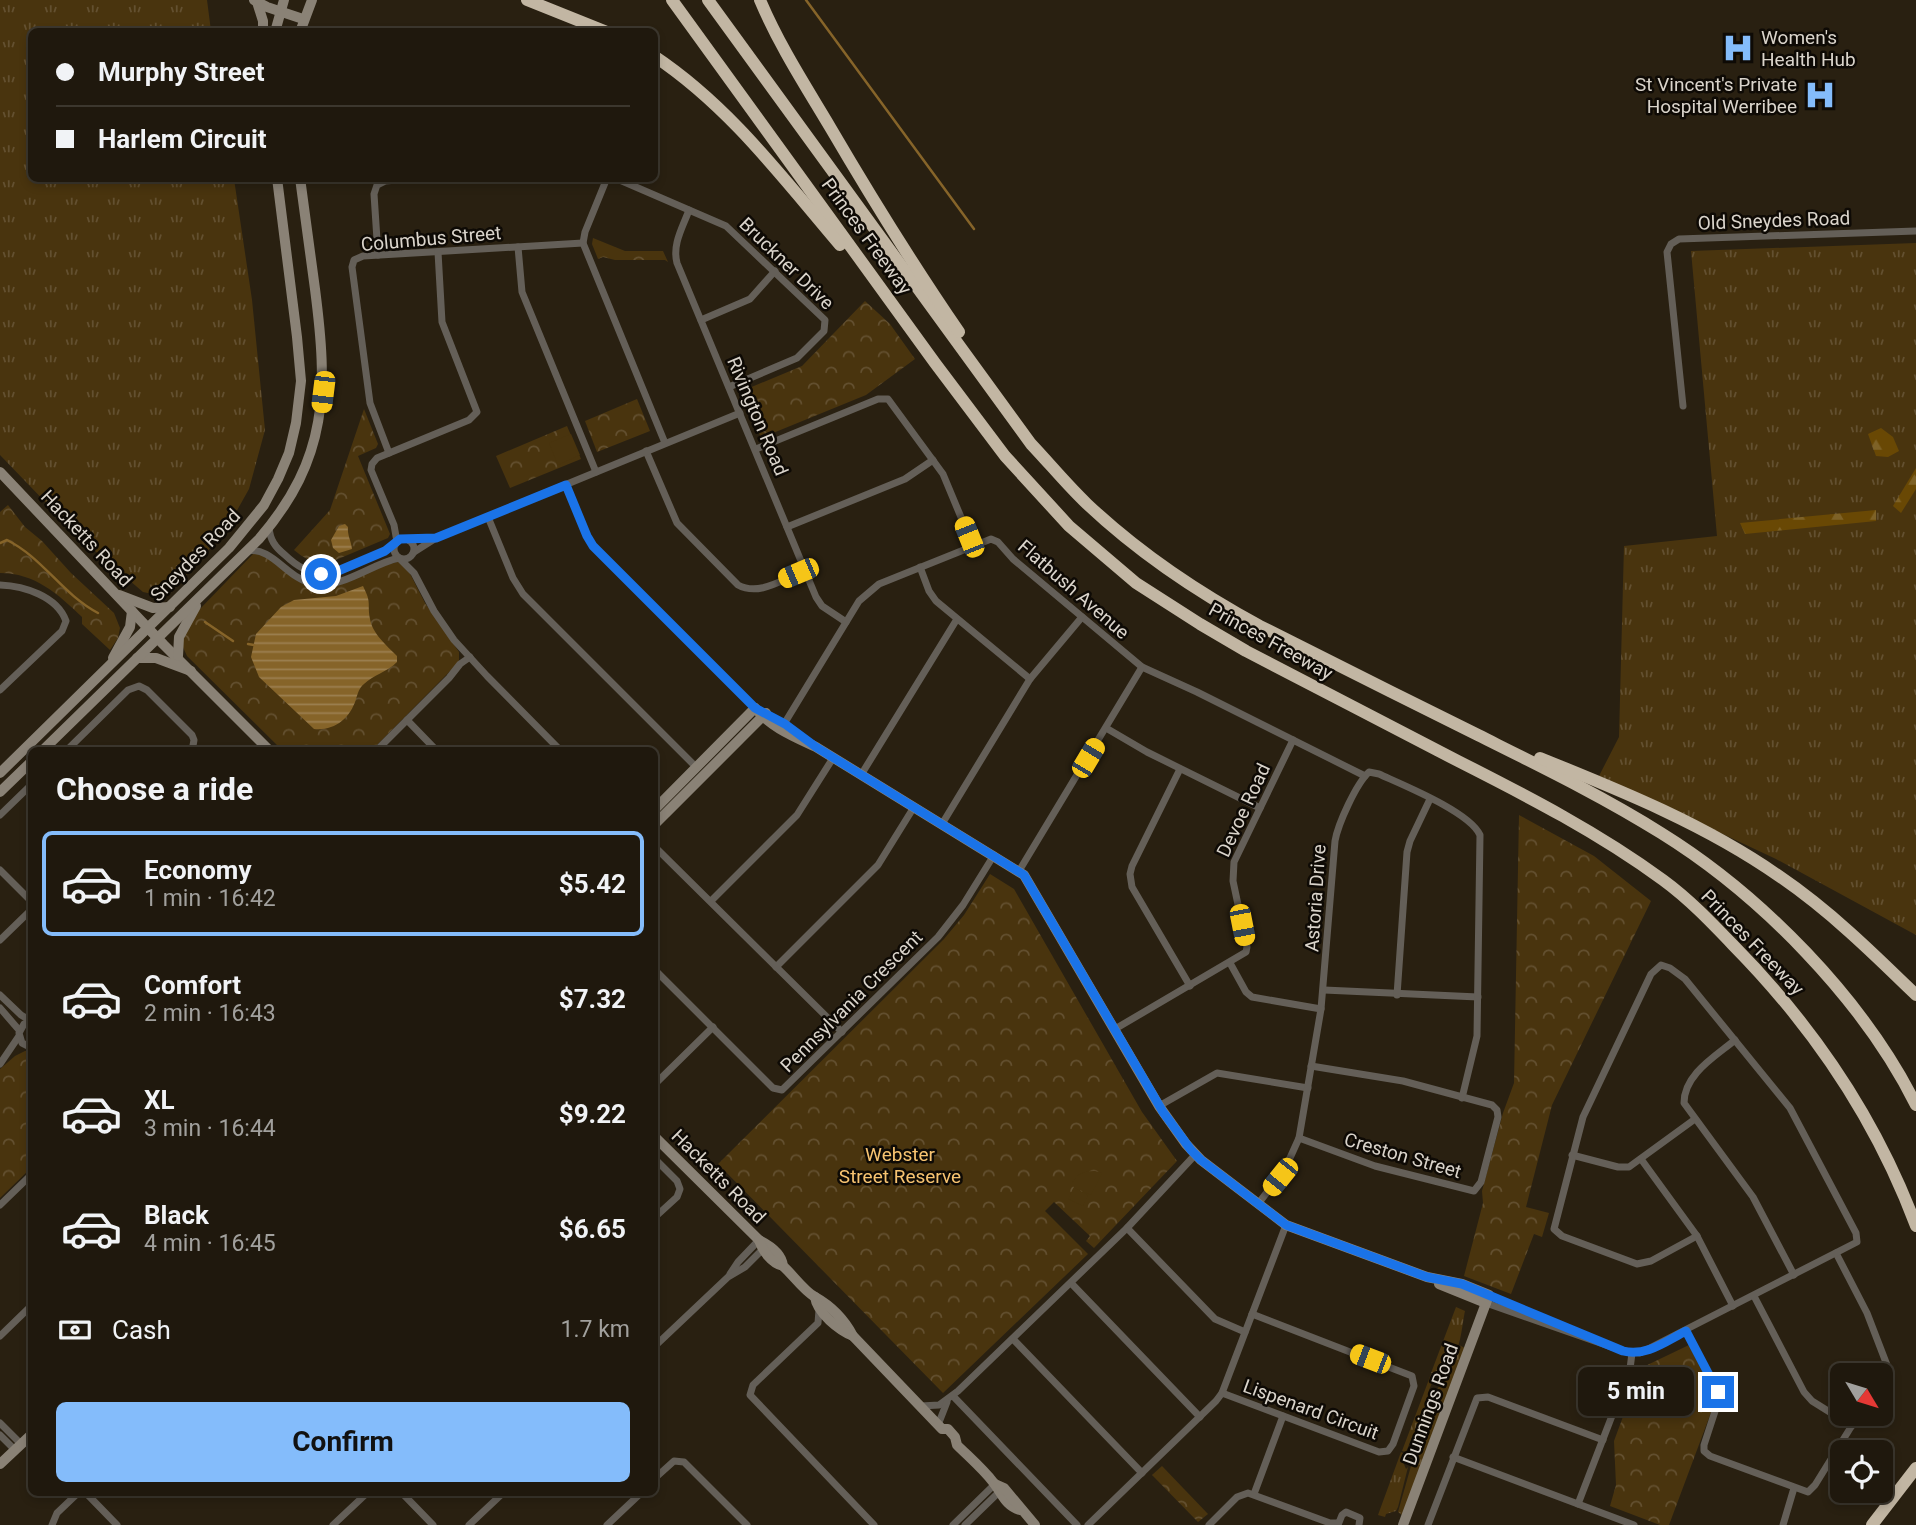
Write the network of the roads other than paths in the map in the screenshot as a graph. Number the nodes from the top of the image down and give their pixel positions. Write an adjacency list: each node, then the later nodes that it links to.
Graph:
1 (312, 0): 8 (street)
2 (527, 0): 12 (highway)
3 (672, 0): 26 (highway, Princes Freeway)
4 (708, 0): 29 (highway, Princes Freeway)
5 (760, 0): 29 (highway)
6 (255, 1): 7 (street); 9 (street)
7 (282, 6): 8 (street); 10 (street)
8 (303, 19): 11 (street)
9 (263, 28)
10 (276, 28)
11 (301, 28)
12 (597, 28)
13 (658, 59): 26 (highway)
14 (277, 182): 57 (street, Sneydes Road)
15 (301, 182): 42 (street, Sneydes Road)
16 (381, 182): 24 (street)
17 (605, 182): 21 (street)
18 (624, 182): 19 (street, Bruckner Drive)
19 (689, 210): 25 (street, Bruckner Drive); 27 (street, Rivington Road)
20 (1916, 231): 30 (street, Old Sneydes Road)
21 (583, 243): 22 (street, Columbus Street); 32 (street)
22 (518, 247): 23 (street, Columbus Street); 38 (street)
23 (438, 252): 24 (street, Columbus Street); 35 (street)
24 (378, 255): 35 (street, Columbus Street)
25 (775, 271): 27 (street); 28 (street, Bruckner Drive)
26 (899, 314): 148 (highway, Princes Freeway)
27 (701, 320): 28 (street, Rivington Road)
28 (729, 387): 31 (street, Rivington Road)
29 (991, 390): 74 (highway, Princes Freeway)
30 (1683, 406)
31 (740, 413): 32 (street); 33 (street, Rivington Road)
32 (665, 443): 34 (street)
33 (756, 449): 36 (street); 43 (street, Rivington Road)
34 (646, 451): 38 (street); 52 (street)
35 (389, 453): 41 (street)
36 (933, 460): 43 (street); 47 (street)
37 (0, 472): 55 (street, Hacketts Road)
38 (596, 472): 39 (street)
39 (566, 485): 40 (street); 72 (street)
40 (488, 517): 44 (street); 87 (street)
41 (394, 525): 45 (street); 46 (street)
42 (270, 527): 46 (street); 48 (street, Sneydes Road)
43 (787, 527): 52 (street, Rivington Road)
44 (436, 538): 45 (street); 49 (street)
45 (408, 540): 46 (street); 49 (street)
46 (396, 543): 50 (street)
47 (973, 546): 51 (street, Flatbush Avenue); 59 (street, Flatbush Avenue)
48 (247, 551): 50 (street); 56 (street, Sneydes Road)
49 (413, 553): 50 (street); 53 (street)
50 (400, 559): 53 (street)
51 (920, 567): 60 (street); 61 (street, Flatbush Avenue)
52 (805, 571): 61 (street, Rivington Road)
53 (414, 573): 66 (street)
54 (0, 585): 71 (street)
55 (113, 592): 57 (street); 58 (street, Hacketts Road)
56 (205, 592): 63 (street, Sneydes Road); 64 (street)
57 (170, 607): 62 (street, Sneydes Road)
58 (132, 611): 62 (street, Hacketts Road); 68 (street)
59 (1082, 617): 67 (street, Flatbush Avenue); 70 (street)
60 (957, 618): 70 (street); 90 (street)
61 (846, 622): 75 (street, Flatbush Avenue)
62 (149, 628): 63 (street, Hacketts Road); 68 (street, Sneydes Road)
63 (158, 638): 64 (street); 65 (street, Sneydes Road)
64 (178, 656): 69 (street)
65 (137, 658): 69 (street); 78 (street, Sneydes Road)
66 (468, 660): 73 (street); 84 (street)
67 (1142, 667): 76 (street); 77 (street, Flatbush Avenue)
68 (106, 669): 89 (street, Sneydes Road)
69 (193, 672): 81 (street)
70 (1030, 679): 100 (street)
71 (0, 690)
72 (761, 713): 75 (street); 87 (street); 99 (street)
73 (407, 720): 82 (street); 83 (street)
74 (1458, 725): 116 (highway); 134 (highway, Princes Freeway)
75 (783, 726): 85 (street)
76 (1106, 728): 88 (street); 104 (street)
77 (1293, 740): 91 (street, Flatbush Avenue); 97 (street, Devoe Road)
78 (46, 747)
79 (69, 747): 80 (street)
80 (193, 747)
81 (266, 747)
82 (380, 747)
83 (433, 747)
84 (557, 747)
85 (833, 758): 90 (street); 106 (street)
86 (28, 765): 93 (street)
87 (696, 767): 95 (street)
88 (1180, 769): 97 (street); 112 (street)
89 (0, 773)
90 (861, 775): 96 (street)
91 (1365, 776): 94 (street); 113 (street, Astoria Drive)
92 (28, 788): 98 (street)
93 (0, 792)
94 (1430, 799): 115 (street); 117 (street)
95 (658, 806)
96 (914, 807): 100 (street); 110 (street)
97 (1260, 808): 109 (street, Devoe Road)
98 (0, 815)
99 (658, 821)
100 (942, 824): 102 (street)
101 (658, 849): 106 (street)
102 (994, 855): 104 (street); 124 (street, Pennsylvania Crescent)
103 (0, 870): 105 (street)
104 (1018, 871): 123 (street)
105 (28, 898)
106 (711, 901): 110 (street)
107 (28, 913): 108 (street)
108 (0, 940)
109 (1230, 963): 112 (street); 119 (street)
110 (776, 967): 124 (street)
111 (658, 973): 122 (street, Pennsylvania Crescent)
112 (1190, 986): 123 (street)
113 (1324, 990): 115 (street); 119 (street, Astoria Drive)
114 (0, 995): 120 (street)
115 (1397, 995): 117 (street)
116 (1916, 995)
117 (1478, 998): 133 (street)
118 (0, 1008): 125 (street)
119 (1321, 1009): 130 (street, Astoria Drive)
120 (28, 1019)
121 (28, 1022): 125 (street)
122 (713, 1027): 124 (street, Pennsylvania Crescent); 131 (street)
123 (1115, 1029): 135 (street)
124 (842, 1032)
125 (19, 1033): 127 (street); 129 (street)
126 (1735, 1040): 136 (street); 140 (street); 152 (street)
127 (28, 1046)
128 (28, 1048): 129 (street)
129 (3, 1061)
130 (1311, 1066): 132 (street, Astoria Drive); 133 (street, Creston Street)
131 (658, 1081)
132 (1308, 1088): 135 (street); 137 (street, Astoria Drive)
133 (1462, 1098): 137 (street, Creston Street)
134 (1916, 1105)
135 (1159, 1106): 139 (street)
136 (1695, 1119): 141 (street); 153 (street)
137 (1299, 1138): 144 (street, Astoria Drive)
138 (658, 1140): 151 (street, Hacketts Road)
139 (1195, 1155): 144 (street); 149 (street)
140 (1572, 1155): 141 (street); 150 (street)
141 (1641, 1159): 150 (street)
142 (658, 1162): 146 (street)
143 (28, 1178): 145 (street)
144 (1258, 1204): 147 (street)
145 (0, 1205)
146 (658, 1214)
147 (1286, 1225): 156 (street); 160 (street)
148 (1916, 1226)
149 (1127, 1228): 154 (street); 163 (street)
150 (1697, 1236): 158 (street)
151 (763, 1245): 157 (street, Hacketts Road); 167 (street)
152 (1836, 1253): 153 (street); 169 (street)
153 (1794, 1275): 155 (street)
154 (1071, 1283): 166 (street); 175 (street)
155 (1754, 1296): 158 (street); 173 (street)
156 (1487, 1299): 168 (street); 215 (street, Dunnings Road)
157 (817, 1302): 161 (street); 164 (street, Hacketts Road)
158 (1733, 1306): 162 (street)
159 (28, 1309): 165 (street)
160 (1252, 1314): 163 (street); 174 (street, Lispenard Circuit)
161 (818, 1323): 164 (street); 207 (street)
162 (1686, 1331): 168 (street); 189 (street)
163 (1245, 1332): 170 (street)
164 (847, 1334): 172 (street, Hacketts Road)
165 (0, 1335)
166 (1013, 1339): 171 (street); 186 (street)
167 (658, 1343)
168 (1632, 1353): 181 (street)
169 (1886, 1363)
170 (1222, 1393): 174 (street, Lispenard Circuit); 175 (street)
171 (950, 1399): 172 (street); 178 (street); 211 (street)
172 (920, 1405): 178 (street, Hacketts Road)
173 (1830, 1412)
174 (1283, 1416): 190 (street)
175 (1200, 1417): 186 (street)
176 (0, 1423): 182 (street)
177 (1852, 1426): 189 (street)
178 (941, 1430): 188 (street, Hacketts Road)
179 (0, 1435): 182 (street)
180 (28, 1438): 182 (street)
181 (1603, 1440): 183 (street); 197 (street)
182 (18, 1447): 184 (street)
183 (1453, 1457): 197 (street); 216 (street)
184 (0, 1464)
185 (1916, 1468): 219 (highway)
186 (1142, 1473): 212 (street)
187 (658, 1475): 206 (street)
188 (999, 1488): 208 (street); 209 (street); 210 (street, Hacketts Road)
189 (1794, 1488): 218 (street)
190 (1254, 1494): 200 (street); 213 (street)
191 (75, 1496): 201 (street)
192 (89, 1496): 202 (street)
193 (361, 1496): 203 (street)
194 (405, 1496): 204 (street)
195 (500, 1496): 205 (street)
196 (637, 1496): 199 (street)
197 (1578, 1504): 198 (street)
198 (1612, 1521): 217 (street)
199 (610, 1524)
200 (1338, 1524): 214 (street)
201 (52, 1525)
202 (117, 1525)
203 (333, 1525)
204 (433, 1525)
205 (469, 1525)
206 (747, 1525)
207 (874, 1525)
208 (953, 1525)
209 (965, 1525)
210 (1035, 1525)
211 (1077, 1525)
212 (1088, 1525)
213 (1209, 1525)
214 (1359, 1525)
215 (1403, 1525)
216 (1428, 1525)
217 (1634, 1525)
218 (1783, 1525)
219 (1872, 1525)

